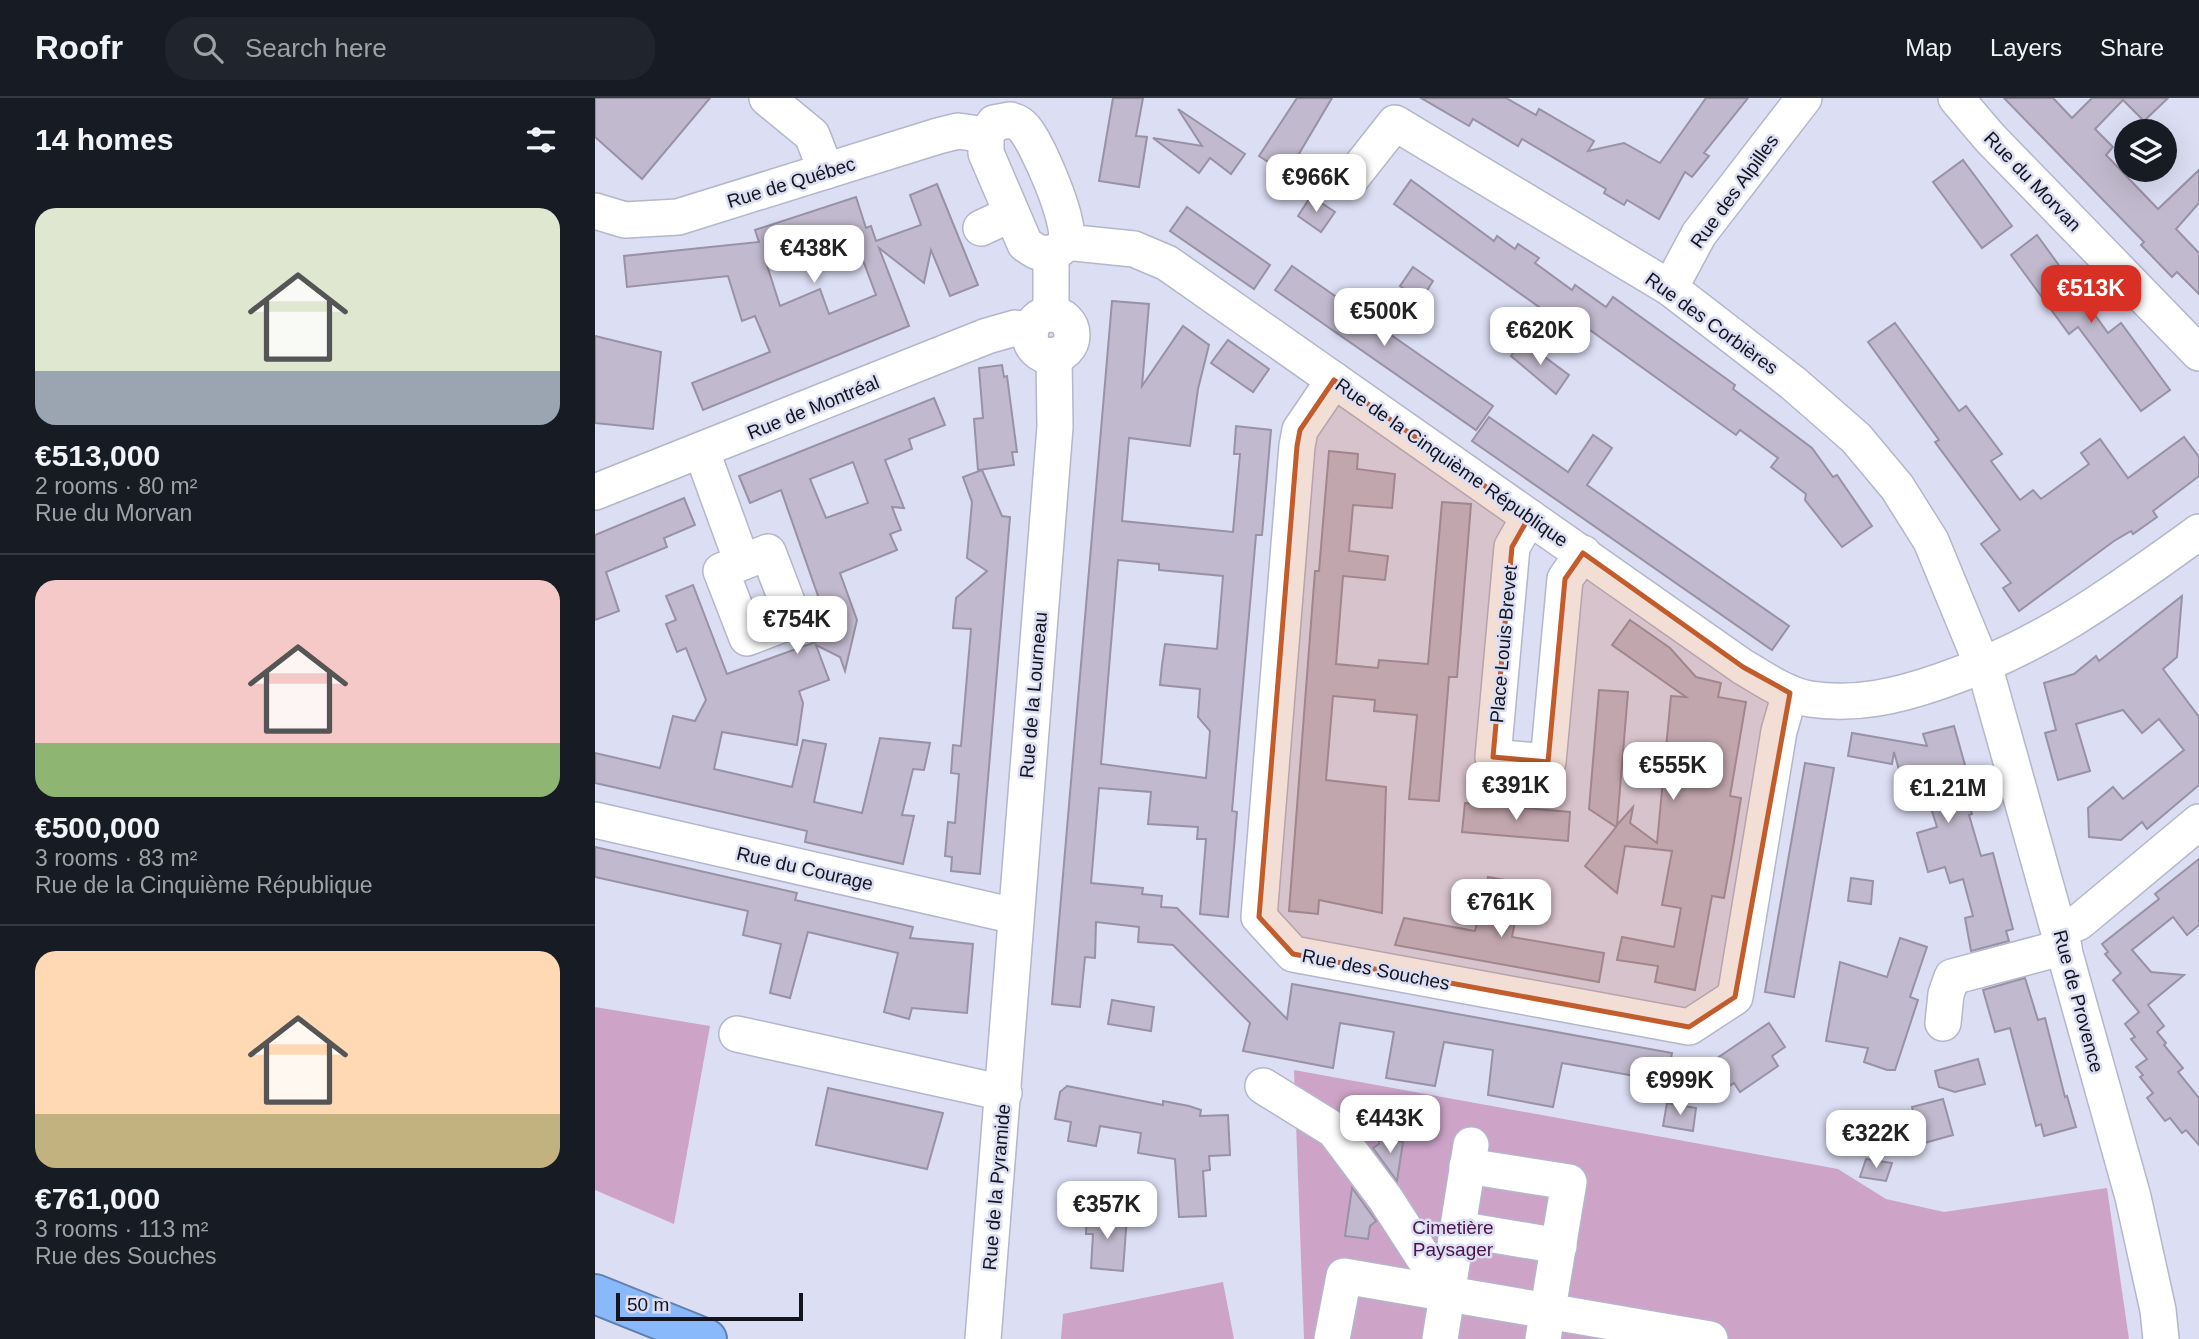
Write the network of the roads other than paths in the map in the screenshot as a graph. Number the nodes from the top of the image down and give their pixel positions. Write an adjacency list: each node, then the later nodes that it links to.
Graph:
1 (767, 98): 5 (street)
2 (1804, 98): 9 (street, Rue des Alpilles)
3 (1957, 98): 11 (street, Rue du Morvan)
4 (1006, 118): 5 (street, Rue de Québec); 8 (street, Rue de la Lourneau); 8 (street)
5 (826, 171): 7 (street, Rue de Québec)
6 (1350, 180): 9 (street, Rue des Corbières)
7 (595, 211)
8 (1058, 247): 10 (street, Rue de la Lourneau); 12 (street, Rue de la Cinquième République)
9 (1670, 288): 19 (street, Rue des Corbières)
10 (1045, 333): 13 (street, Rue de Montréal); 23 (street, Rue de la Lourneau)
11 (2199, 353)
12 (1334, 380): 15 (street, Rue de la Cinquième République); 20 (street, Rue des Souches)
13 (702, 452): 14 (street, Rue de Montréal); 18 (street)
14 (595, 492)
15 (1529, 517): 17 (street, Rue de la Cinquième République); 17 (street, Place Louis Brevet)
16 (2199, 532): 19 (street, Rue de la Cinquième République)
17 (1583, 553): 20 (street, Rue de la Cinquième République)
18 (742, 562)
19 (1983, 667): 20 (street, Rue de la Cinquième République); 24 (street, Rue de Provence)
20 (1790, 693)
21 (595, 820): 23 (street, Rue du Courage)
22 (2199, 822): 24 (street)
23 (1015, 916): 27 (street, Rue de la Lourneau)
24 (2062, 938): 25 (street); 40 (street, Rue de Provence)
25 (1943, 1023)
26 (737, 1034): 29 (street)
27 (1007, 1035): 29 (street, Rue de la Pyramide)
28 (1263, 1086): 33 (street)
29 (1004, 1093): 36 (street, Rue de la Pyramide)
30 (1458, 1229): 31 (street); 31 (street); 33 (street)
31 (1559, 1245): 34 (street)
32 (595, 1294): 35 (highway)
33 (1447, 1294): 34 (street); 37 (street); 38 (street)
34 (1546, 1325): 39 (street)
35 (707, 1339)
36 (983, 1339)
37 (1332, 1339)
38 (1440, 1339)
39 (1710, 1339)
40 (2161, 1339)

